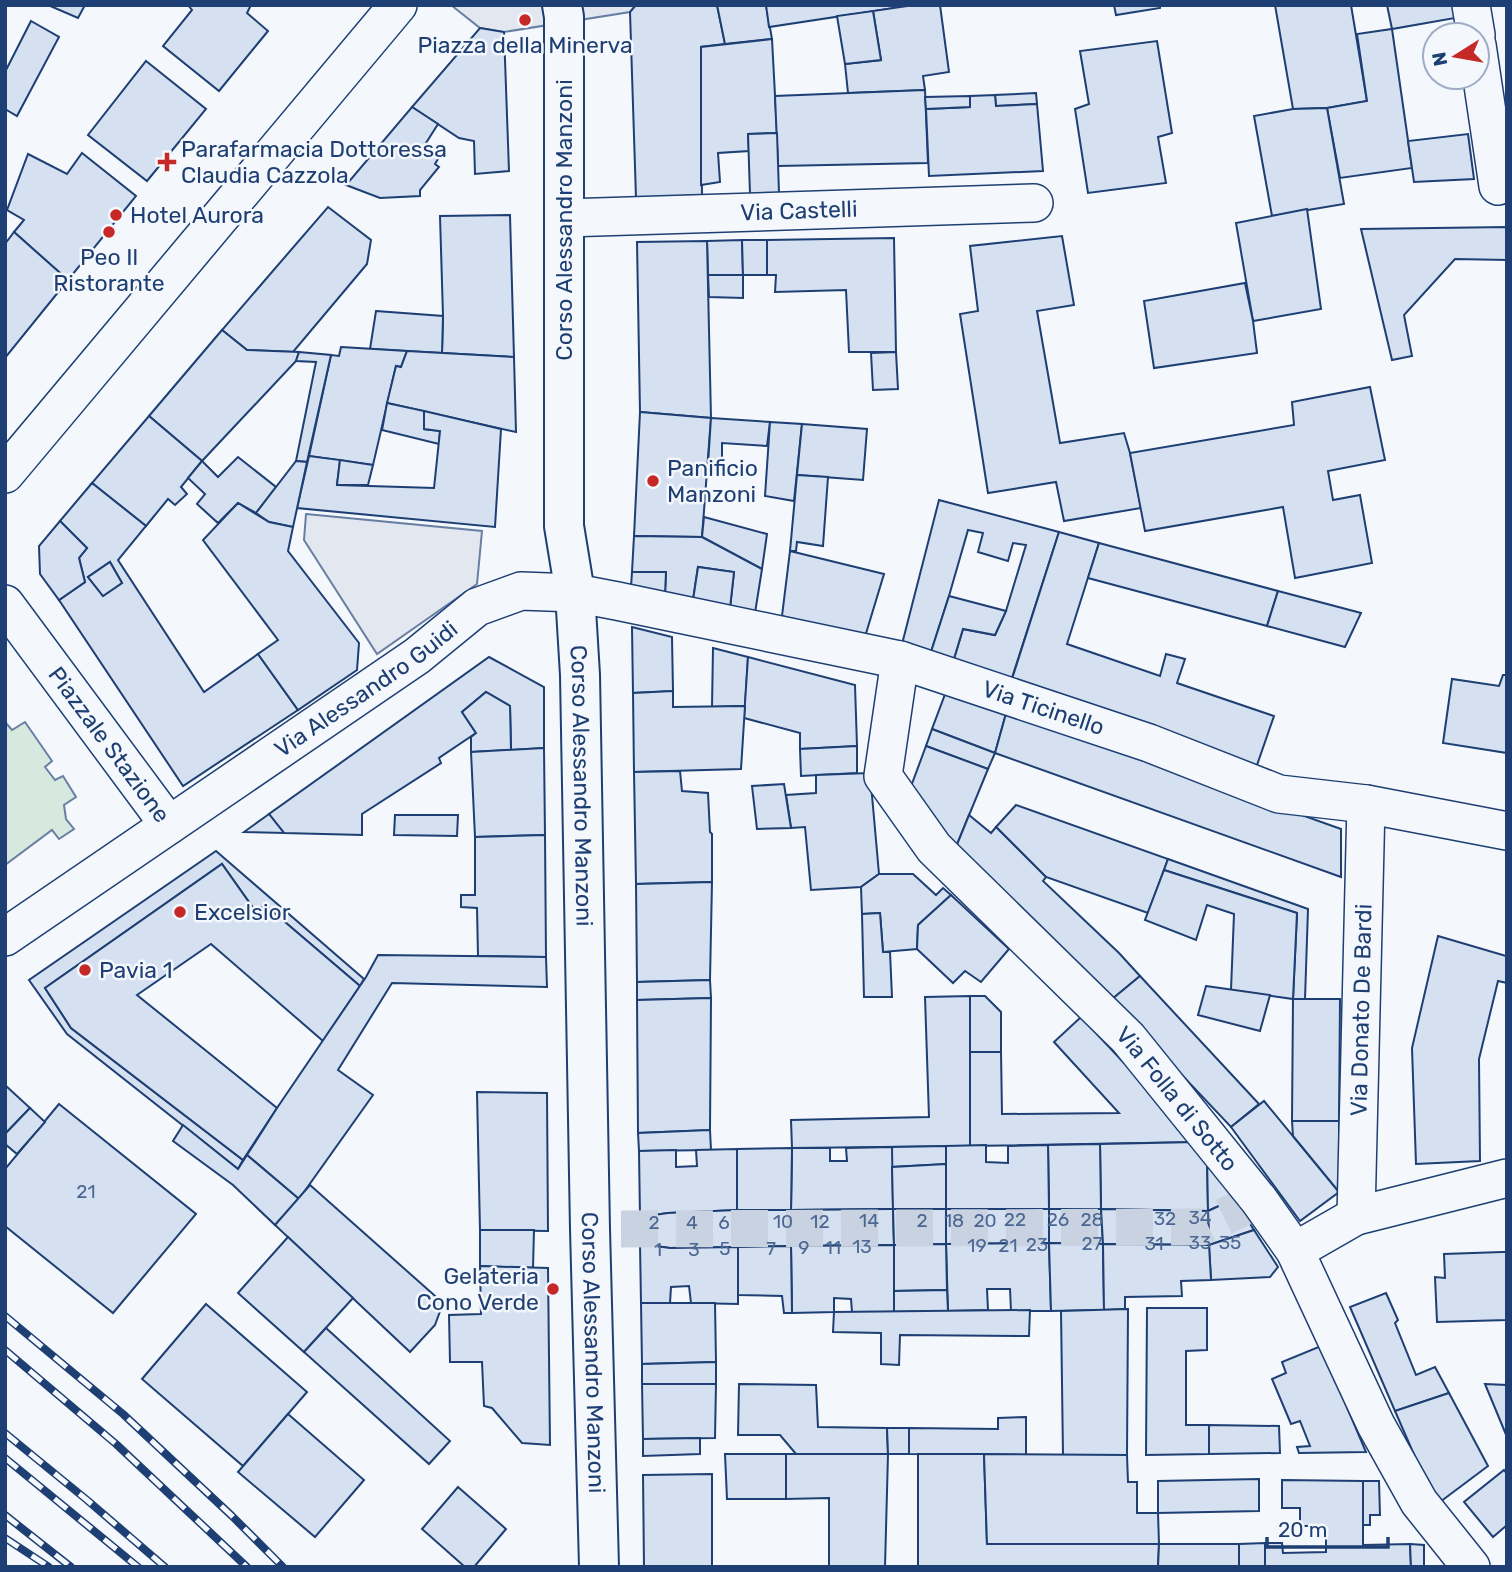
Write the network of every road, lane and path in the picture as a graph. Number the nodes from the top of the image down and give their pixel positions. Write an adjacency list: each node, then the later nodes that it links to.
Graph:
1 (398, 5): 7 (street)
2 (562, 5): 6 (street, Corso Alessandro Manzoni)
3 (1484, 91): 4 (street)
4 (1498, 186)
5 (1034, 203): 6 (street, Via Castelli)
6 (565, 218): 8 (street, Corso Alessandro Manzoni)
7 (5, 474)
8 (575, 593): 10 (street, Via Ticinello); 12 (street, Via Alessandro Guidi); 18 (street, Corso Alessandro Manzoni)
9 (5, 604): 12 (street, Piazzale Stazione)
10 (900, 660): 11 (street, Via Ticinello); 17 (street, Via Folla di Sotto)
11 (1366, 804): 13 (street, Via Ticinello); 16 (street, Via Donato De Bardi)
12 (169, 825): 14 (street, Piazzale Stazione)
13 (1507, 831)
14 (5, 937)
15 (1507, 1178): 16 (street)
16 (1356, 1216): 17 (street)
17 (1295, 1251): 19 (street, Via Folla di Sotto)
18 (599, 1567)
19 (1471, 1567)

